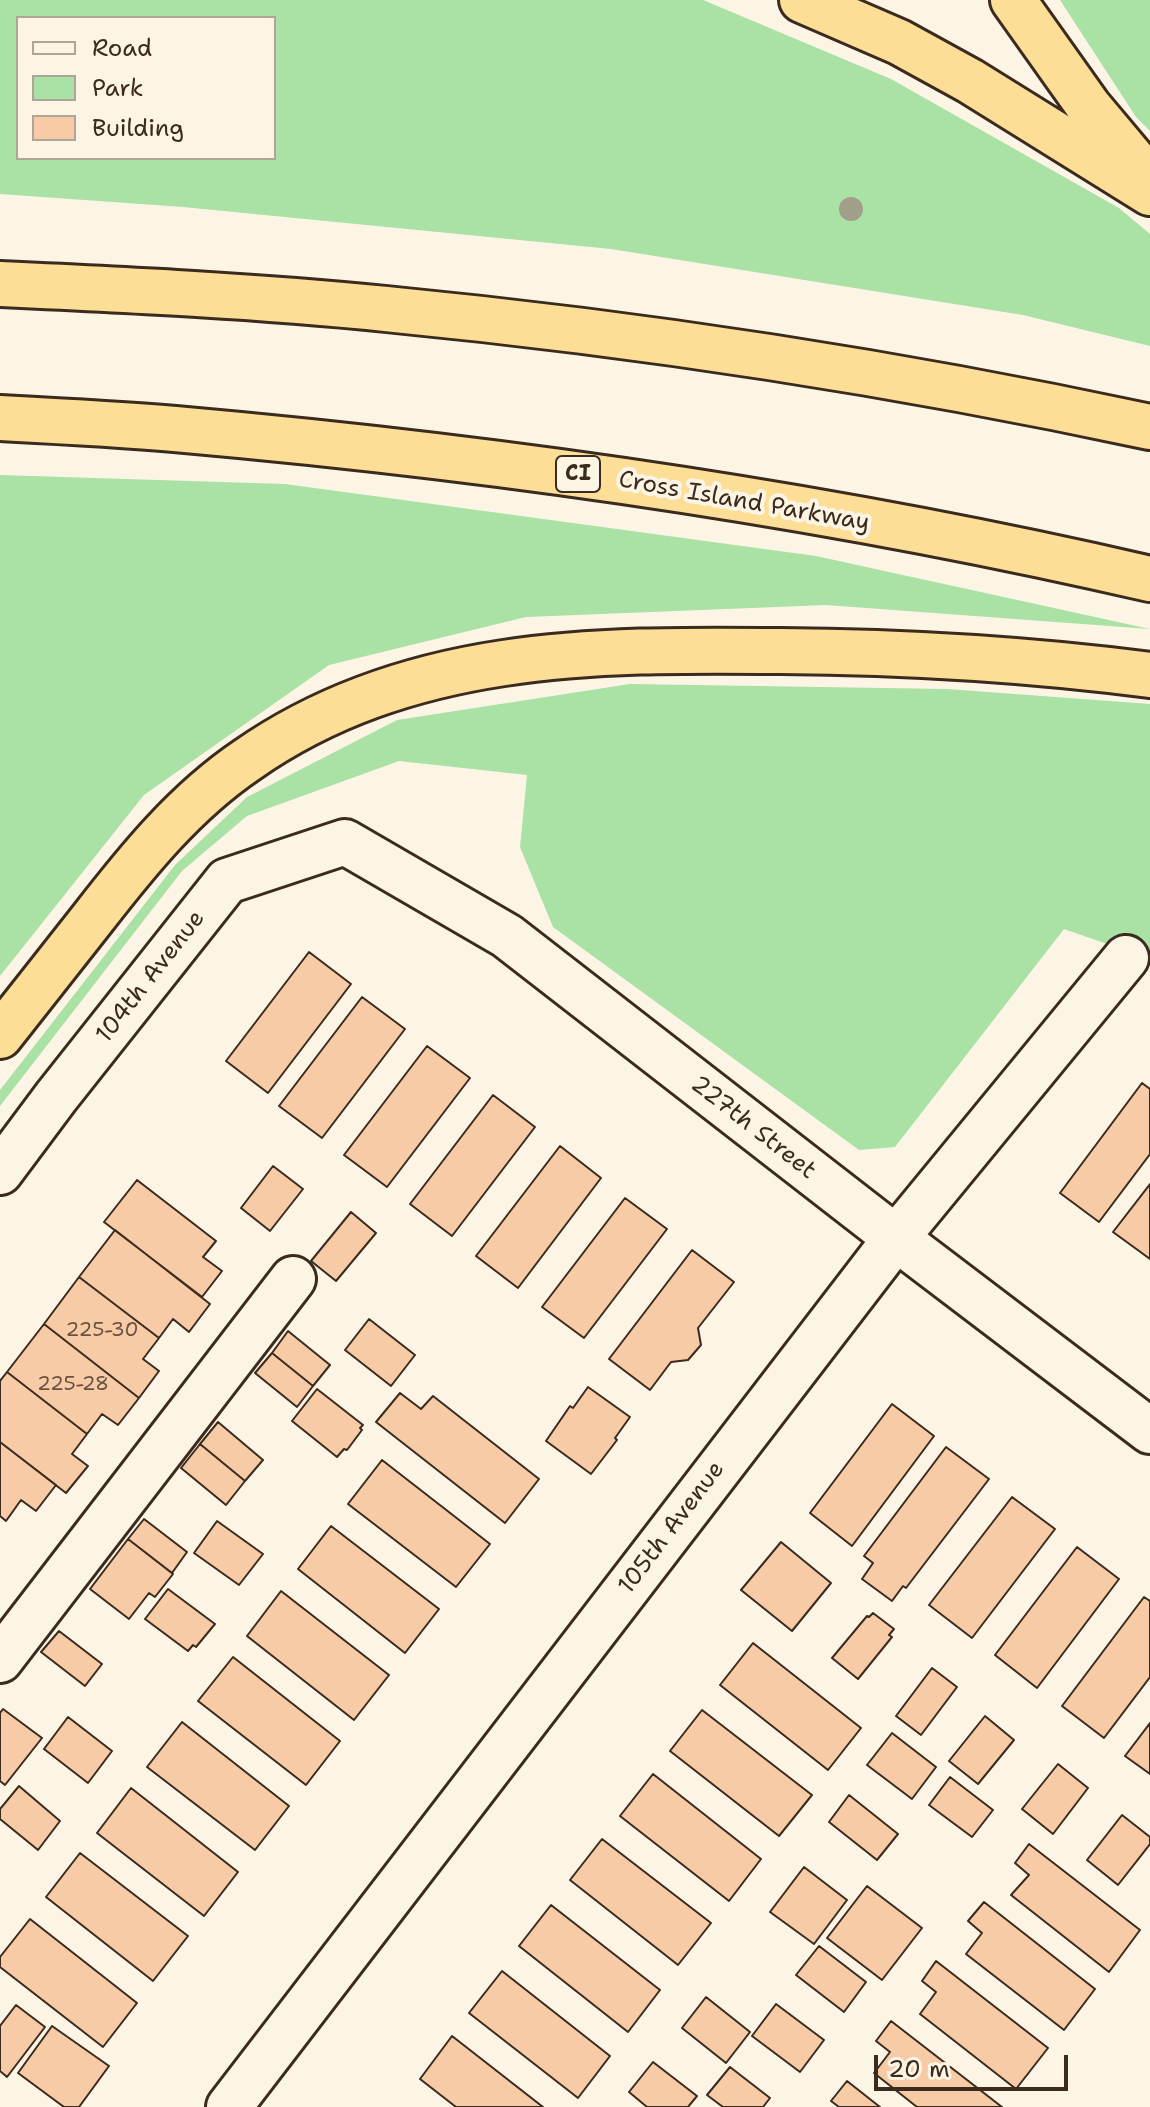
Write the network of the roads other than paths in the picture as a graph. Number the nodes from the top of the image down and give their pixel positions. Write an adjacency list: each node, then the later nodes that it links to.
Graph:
1 (802, 0): 4 (highway)
2 (1013, 0): 3 (highway)
3 (1150, 180)
4 (1150, 193)
5 (0, 284): 7 (highway)
6 (0, 418): 8 (highway, Cross Island Parkway / CI)
7 (1150, 427)
8 (1150, 579)
9 (1150, 675): 12 (highway)
10 (345, 842): 13 (street, 104th Avenue); 14 (street, 227th Street)
11 (1126, 958): 14 (street, 105th Avenue)
12 (0, 1036)
13 (0, 1172)
14 (896, 1238): 16 (street, 227th Street); 18 (street, 105th Avenue)
15 (293, 1279): 17 (street)
16 (1150, 1431)
17 (0, 1660)
18 (229, 2107)

